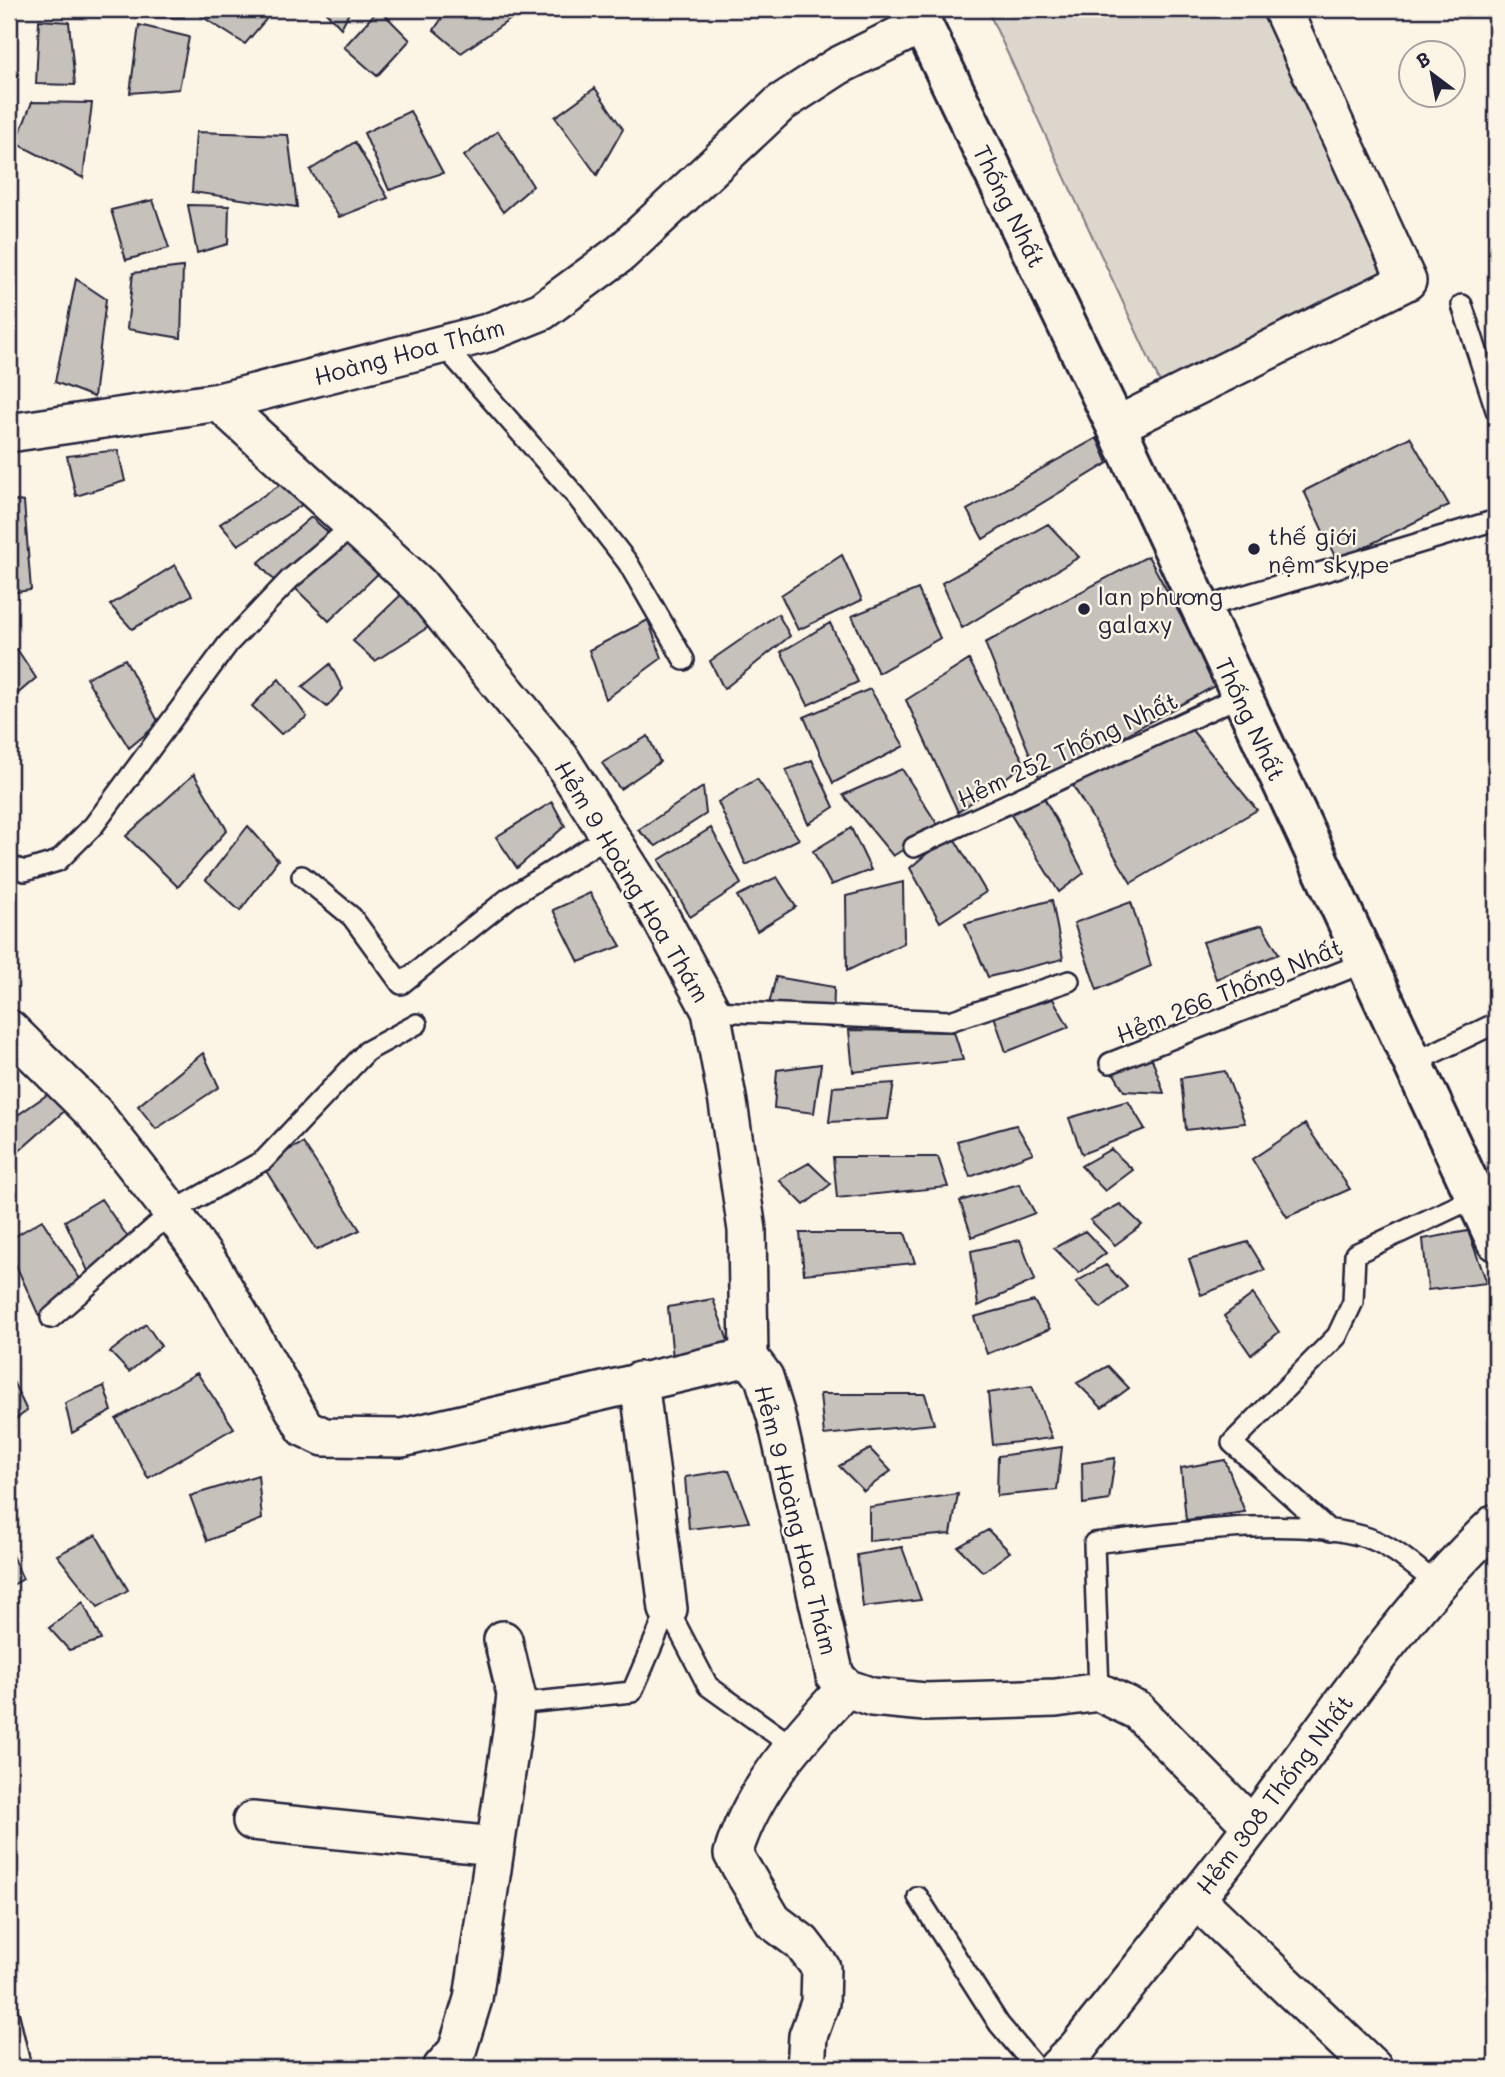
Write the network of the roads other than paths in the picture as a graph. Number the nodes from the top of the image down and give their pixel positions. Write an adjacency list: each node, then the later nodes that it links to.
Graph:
1 (1282, 9): 7 (street)
2 (919, 17): 4 (street, Hoàng Hoa Thám); 7 (main road, Thống Nhất)
3 (1462, 305): 6 (lane)
4 (443, 345): 5 (street, Hoàng Hoa Thám); 12 (lane)
5 (219, 402): 8 (street, Hoàng Hoa Thám); 10 (street, Hẻm 9 Hoàng Hoa Thám)
6 (1495, 404)
7 (1116, 426): 11 (main road, Thống Nhất)
8 (9, 433)
9 (1496, 520): 11 (lane)
10 (354, 524): 14 (street, Hẻm 9 Hoàng Hoa Thám); 16 (lane)
11 (1199, 609): 13 (main road, Thống Nhất)
12 (684, 660)
13 (1240, 696): 15 (lane, Hẻm 252 Thống Nhất); 18 (main road, Thống Nhất)
14 (610, 835): 17 (lane); 20 (street, Hẻm 9 Hoàng Hoa Thám)
15 (914, 847)
16 (9, 866)
17 (302, 876)
18 (1366, 962): 24 (lane, Hẻm 266 Thống Nhất); 25 (main road, Thống Nhất)
19 (1069, 981): 20 (lane)
20 (711, 1011): 30 (street, Hẻm 9 Hoàng Hoa Thám)
21 (1496, 1023): 25 (lane)
22 (417, 1024): 27 (lane)
23 (9, 1029): 27 (street)
24 (1110, 1063)
25 (1413, 1063): 26 (main road, Thống Nhất)
26 (1476, 1198): 28 (main road, Thống Nhất); 33 (lane)
27 (172, 1212): 29 (lane); 31 (street)
28 (1496, 1241)
29 (51, 1318)
30 (749, 1357): 31 (street); 37 (street, Hẻm 9 Hoàng Hoa Thám)
31 (639, 1381): 35 (street)
32 (1496, 1523): 34 (street, Hẻm 308 Thống Nhất)
33 (1330, 1531): 34 (lane); 38 (lane)
34 (1438, 1585): 42 (street, Hẻm 308 Thống Nhất)
35 (668, 1609): 39 (lane); 40 (lane)
36 (503, 1640): 39 (street)
37 (846, 1688): 38 (street); 40 (street)
38 (1099, 1692): 42 (street)
39 (515, 1704): 43 (street)
40 (792, 1746): 49 (street)
41 (252, 1821): 43 (street)
42 (1252, 1826): 45 (street, Hẻm 308 Thống Nhất)
43 (494, 1846): 48 (street)
44 (918, 1897): 50 (lane)
45 (1196, 1899): 51 (street, Hẻm 308 Thống Nhất); 52 (street)
46 (9, 2017): 47 (lane)
47 (21, 2068)
48 (442, 2068)
49 (806, 2068)
50 (1036, 2068)
51 (1057, 2068)
52 (1373, 2068)

